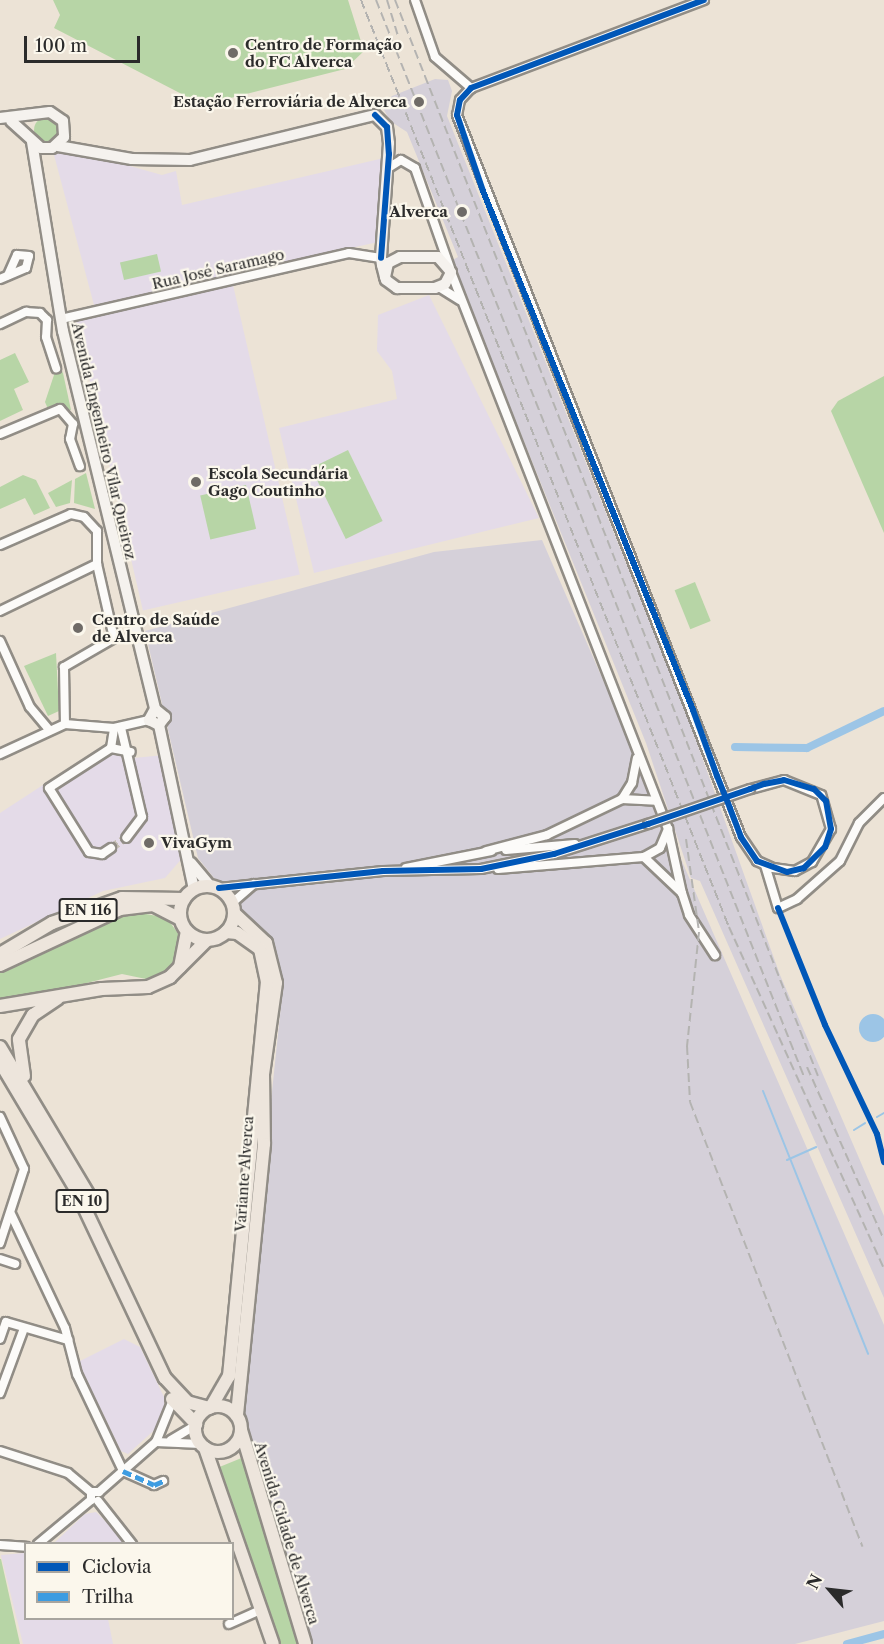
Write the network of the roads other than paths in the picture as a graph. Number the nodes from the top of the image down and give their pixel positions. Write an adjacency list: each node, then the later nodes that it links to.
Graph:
1 (415, 0): 3 (street)
2 (704, 0): 3 (street)
3 (471, 88): 47 (street)
4 (34, 116): 5 (main road); 6 (main road); 7 (main road)
5 (5, 119): 6 (main road)
6 (30, 139): 7 (main road); 9 (main road, Avenida Engenheiro Vilar Queiroz)
7 (55, 147): 8 (main road); 9 (main road)
8 (388, 168): 11 (main road); 12 (street)
9 (39, 176): 18 (main road, Avenida Engenheiro Vilar Queiroz)
10 (400, 257): 11 (main road); 12 (main road); 14 (main road)
11 (381, 258): 14 (main road); 18 (street, Rua José Saramago)
12 (450, 270): 16 (main road); 17 (street)
13 (8, 275): 15 (street)
14 (385, 277): 16 (main road)
15 (0, 279)
16 (439, 287): 17 (street)
17 (464, 305): 36 (street)
18 (61, 319): 27 (main road, Avenida Engenheiro Vilar Queiroz)
19 (0, 324): 20 (street)
20 (56, 368)
21 (0, 434): 22 (street)
22 (80, 466)
23 (0, 544): 24 (street)
24 (97, 564): 25 (street); 29 (street)
25 (0, 611)
26 (0, 641): 32 (street)
27 (155, 710): 28 (main road); 30 (main road, Avenida Engenheiro Vilar Queiroz)
28 (149, 720): 30 (main road); 31 (street)
29 (65, 724): 31 (street); 32 (street)
30 (159, 725): 46 (main road, Avenida Engenheiro Vilar Queiroz)
31 (118, 728): 33 (street); 34 (street)
32 (49, 730): 35 (street)
33 (111, 748): 34 (street); 43 (street)
34 (131, 752): 41 (street)
35 (0, 754)
36 (637, 757): 38 (street); 39 (street)
37 (884, 798): 47 (street)
38 (622, 799): 39 (street); 44 (street)
39 (656, 801): 40 (street)
40 (668, 830): 45 (street); 53 (street)
41 (126, 838)
42 (586, 843): 44 (street); 47 (street, bridge); 48 (street)
43 (111, 848)
44 (486, 851): 49 (street)
45 (644, 857): 48 (street); 53 (street)
46 (191, 862): 51 (main road, Avenida Engenheiro Vilar Queiroz); 52 (main road, Avenida Engenheiro Vilar Queiroz)
47 (765, 865)
48 (481, 869): 49 (street)
49 (402, 870): 50 (street)
50 (255, 883): 51 (street); 55 (street)
51 (214, 887): 52 (main road); 55 (main road)
52 (194, 889): 54 (main road)
53 (682, 892): 61 (street)
54 (184, 899): 56 (main road); 60 (main road, EN 116)
55 (233, 908): 58 (main road); 84 (main road, Variante Alverca)
56 (180, 918): 57 (main road); 62 (main road, EN 116)
57 (187, 932): 59 (main road); 63 (main road)
58 (226, 932): 59 (main road); 83 (main road, Variante Alverca)
59 (206, 941): 63 (main road)
60 (0, 954)
61 (715, 955)
62 (0, 965)
63 (179, 969): 64 (main road)
64 (63, 994): 65 (main road); 70 (main road)
65 (0, 1006)
66 (0, 1047): 70 (main road, EN 10)
67 (0, 1062): 69 (main road, EN 10)
68 (0, 1069): 69 (main road)
69 (10, 1079): 79 (main road, EN 10)
70 (27, 1086): 79 (main road, EN 10)
71 (0, 1117): 72 (street)
72 (11, 1214): 73 (street); 78 (street)
73 (0, 1243)
74 (0, 1259): 75 (street)
75 (15, 1264)
76 (24, 1328): 77 (street); 78 (street); 81 (street)
77 (0, 1338)
78 (68, 1340): 91 (street)
79 (151, 1347): 80 (main road, EN 10)
80 (165, 1378): 82 (main road, EN 10); 83 (main road, EN 10)
81 (0, 1393)
82 (173, 1400): 85 (main road, EN 10); 88 (street)
83 (210, 1408): 84 (main road, EN 10); 85 (main road)
84 (237, 1416): 86 (main road)
85 (196, 1425): 87 (street); 89 (main road, EN 10)
86 (241, 1430): 89 (main road); 101 (main road, Avenida Cidade de Alverca)
87 (171, 1440): 88 (street); 89 (street)
88 (156, 1442): 91 (street)
89 (203, 1446): 98 (main road, EN 10)
90 (0, 1451): 93 (street)
91 (123, 1471): 92 (street); 93 (street)
92 (163, 1480)
93 (95, 1496): 94 (street); 95 (street)
94 (40, 1542)
95 (130, 1542)
96 (0, 1545): 97 (street)
97 (24, 1547)
98 (261, 1610): 99 (street); 100 (main road, EN 10)
99 (229, 1624)
100 (273, 1644)
101 (305, 1644)

